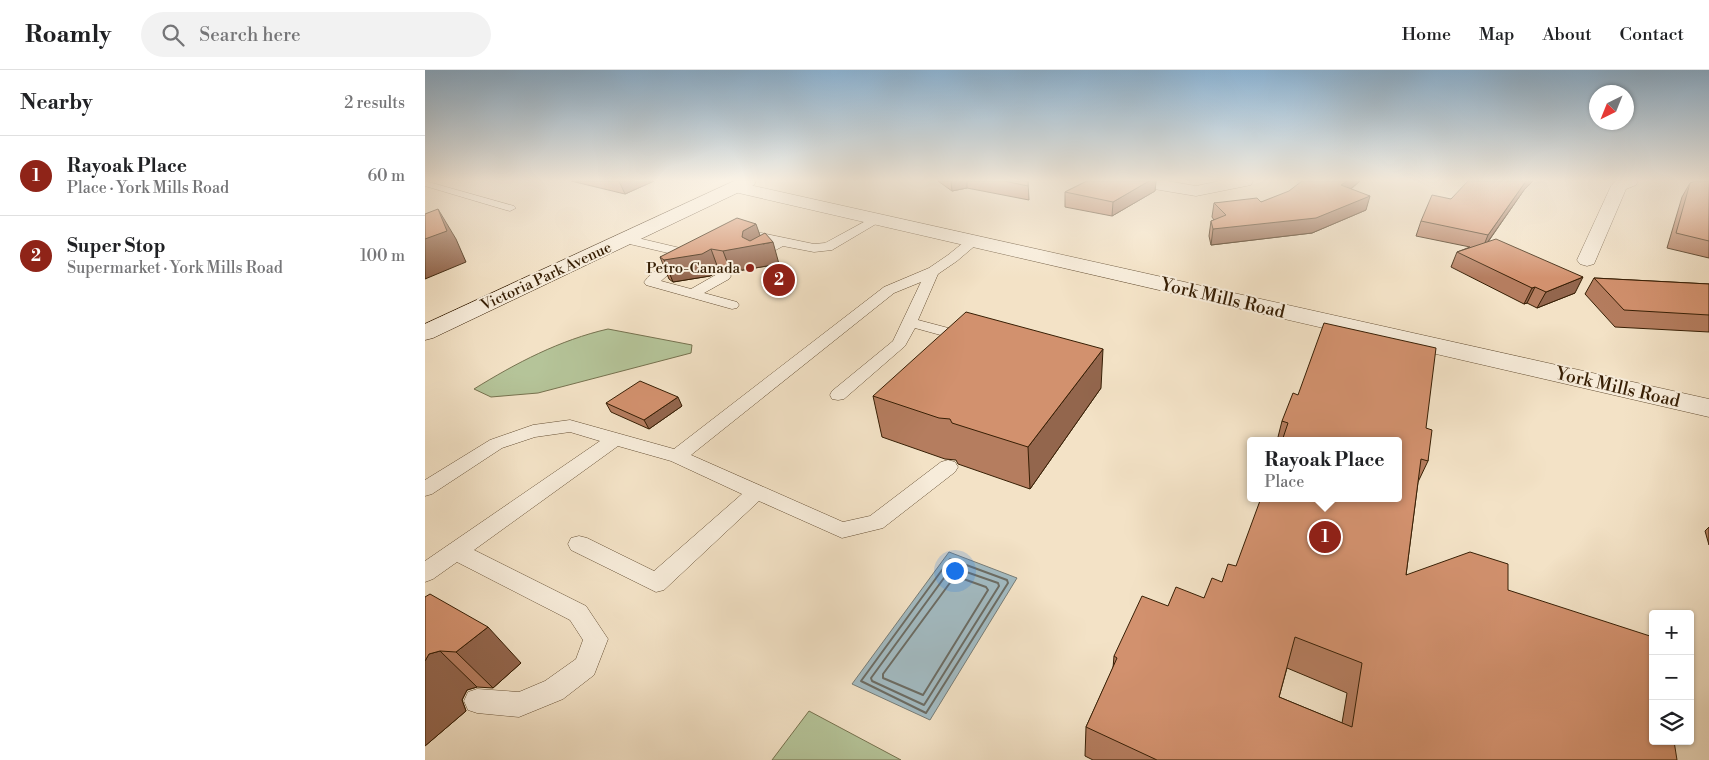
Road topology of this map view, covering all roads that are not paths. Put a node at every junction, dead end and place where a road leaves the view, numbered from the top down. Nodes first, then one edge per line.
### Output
1 (680, 213) edge
2 (855, 213) edge
3 (1607, 213) edge
4 (877, 219) junction
5 (735, 236) edge
6 (625, 239) junction
7 (973, 241) junction
8 (781, 242) junction
9 (706, 249) edge
10 (757, 252) edge
11 (692, 255) junction
12 (1587, 260) dead end
13 (665, 270) junction
14 (679, 273) edge
15 (931, 274) junction
16 (697, 278) edge
17 (694, 293) junction
18 (732, 305) dead end
19 (909, 322) junction
20 (425, 333) edge
21 (981, 341) edge
22 (838, 396) dead end
23 (1709, 408) edge
24 (615, 439) junction
25 (677, 456) junction
26 (948, 467) dead end
27 (425, 489) edge
28 (757, 492) junction
29 (579, 544) dead end
30 (456, 551) junction
31 (425, 573) edge
32 (477, 701) dead end

1 - 6 street, Victoria Park Avenue
2 - 4 street, York Mills Road
3 - 12 street
4 - 7 street, York Mills Road
4 - 8 lane
5 - 8 lane
6 - 11 lane
6 - 20 street, Victoria Park Avenue
7 - 15 lane
7 - 23 street, York Mills Road
8 - 10 lane
9 - 11 lane
11 - 13 lane
13 - 14 lane
13 - 17 lane
15 - 19 lane
15 - 25 lane
16 - 17 lane
17 - 18 lane
19 - 21 lane
19 - 22 lane
24 - 25 lane
24 - 27 lane
24 - 30 lane
25 - 28 lane
26 - 28 lane
28 - 29 lane
30 - 31 lane
30 - 32 lane

